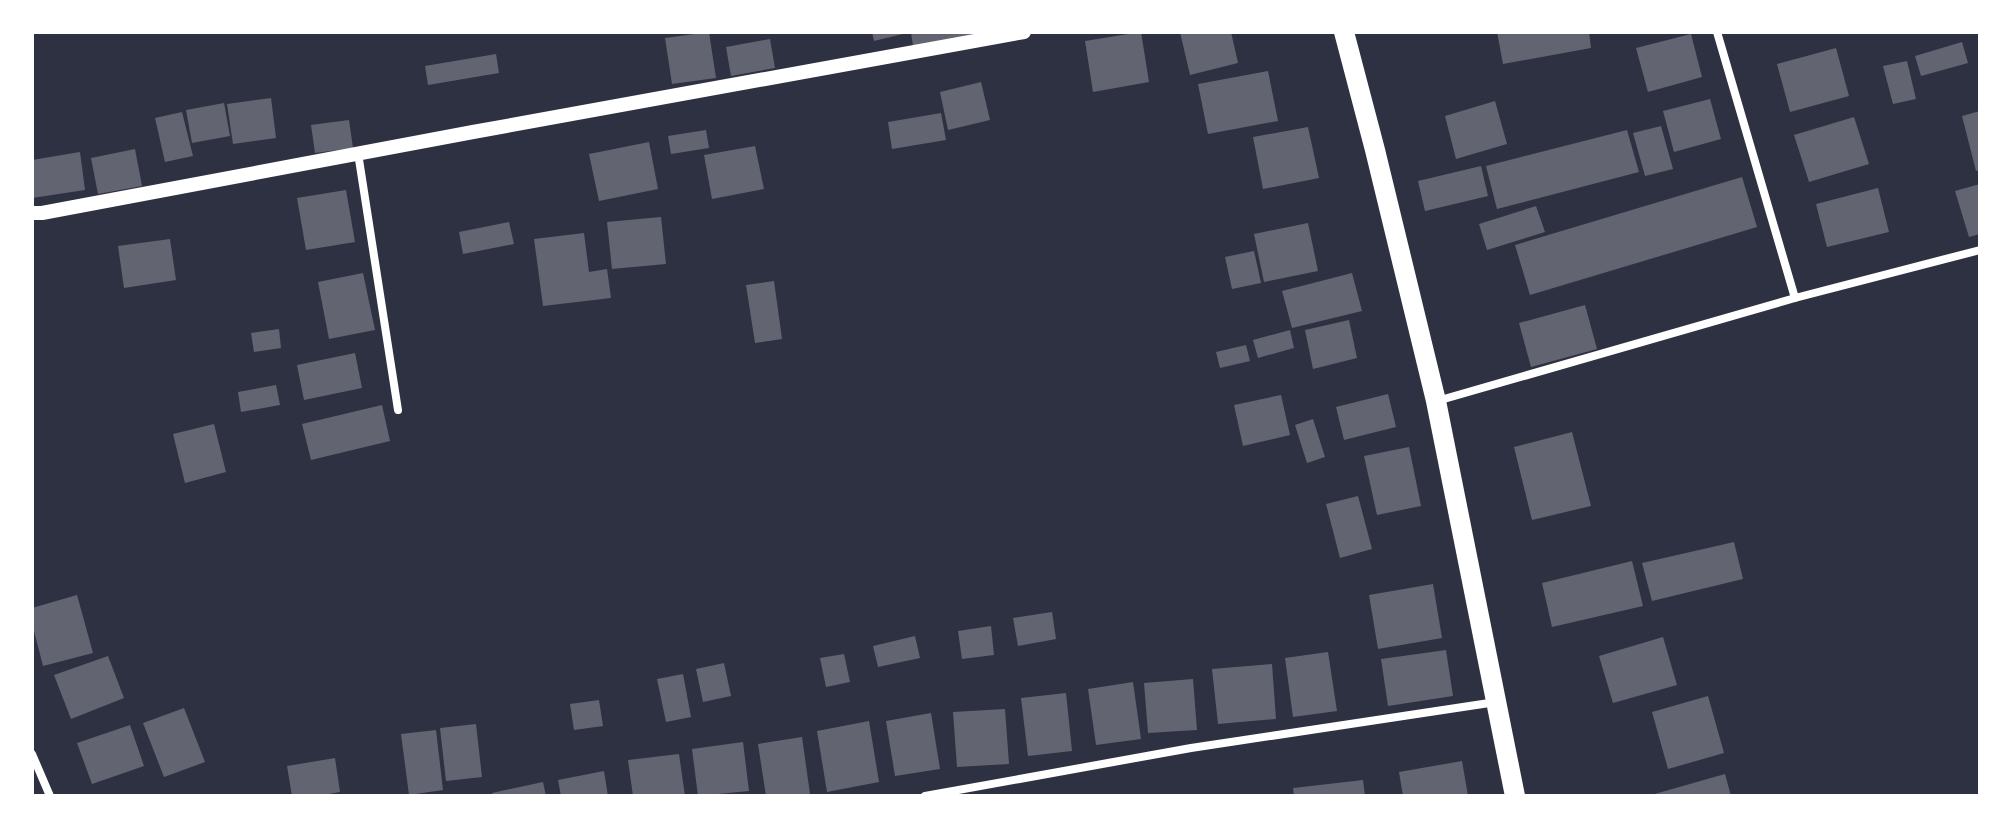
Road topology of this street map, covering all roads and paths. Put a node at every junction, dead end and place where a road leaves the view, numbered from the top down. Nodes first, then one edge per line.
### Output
1 (1024, 32) edge
2 (1344, 32) edge
3 (1717, 32) edge
4 (358, 153) junction
5 (32, 213) edge
6 (1980, 250) edge
7 (1795, 298) junction
8 (1436, 401) junction
9 (398, 410) dead end
10 (1497, 702) junction
11 (32, 754) edge
12 (50, 796) edge
13 (925, 796) edge
14 (1515, 796) edge

1 - 4 street
2 - 8 main road
3 - 7 street
4 - 5 street
4 - 9 street
6 - 7 street
7 - 8 street
8 - 10 main road
10 - 13 street
10 - 14 main road
11 - 12 street

